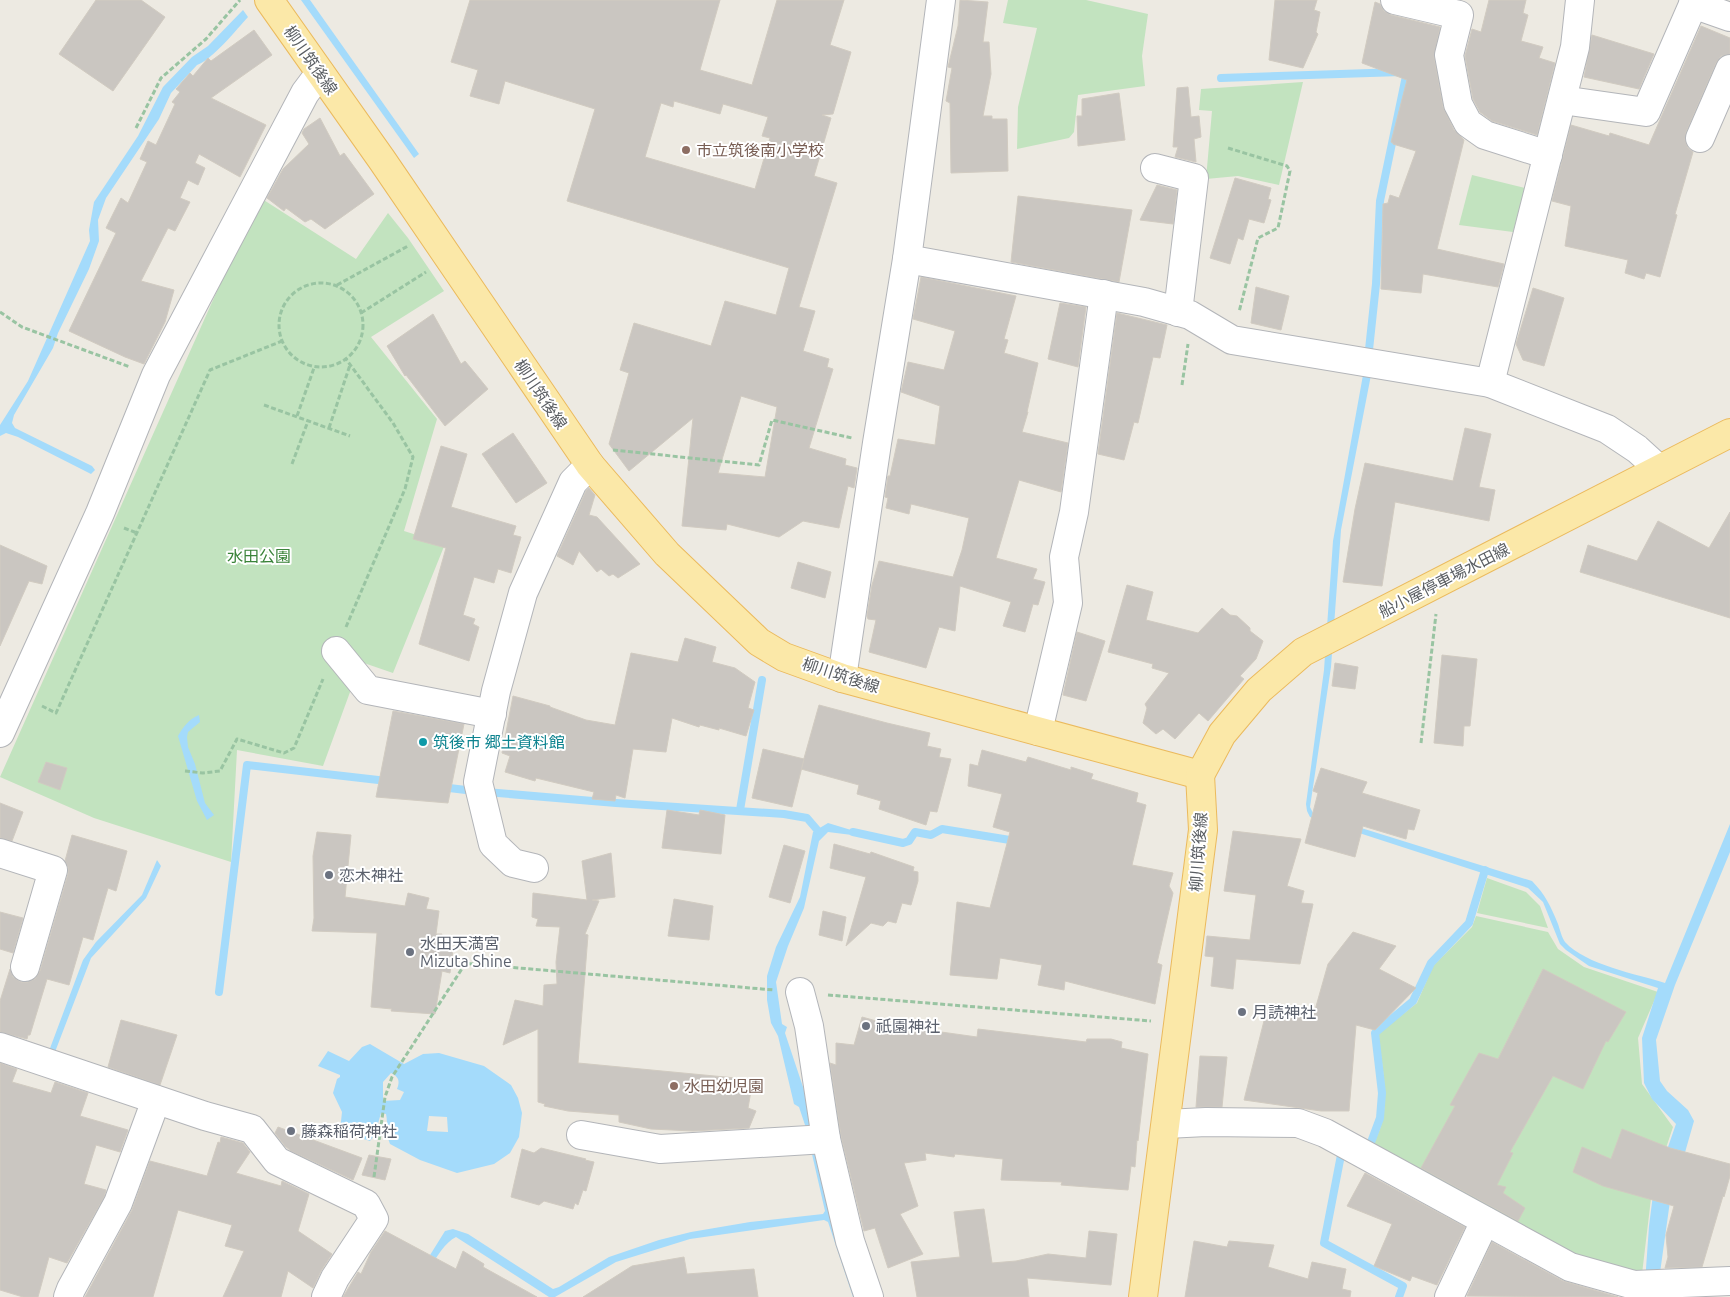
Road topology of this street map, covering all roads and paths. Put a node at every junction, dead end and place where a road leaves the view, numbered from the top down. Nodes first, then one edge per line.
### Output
1 (240, 0) edge
2 (269, 0) edge
3 (941, 0) edge
4 (1395, 0) edge
5 (1580, 0) edge
6 (1694, 2) edge
7 (1730, 17) edge
8 (1730, 69) edge
9 (320, 73) junction
10 (1562, 100) junction
11 (136, 128) dead end
12 (1700, 138) dead end
13 (1228, 148) dead end
14 (1548, 155) junction
15 (1155, 168) dead end
16 (412, 244) dead end
17 (449, 258) junction
18 (907, 259) junction
19 (337, 286) junction
20 (1104, 294) junction
21 (0, 312) edge
22 (361, 313) junction
23 (1185, 314) junction
24 (1232, 340) junction
25 (282, 341) junction
26 (346, 360) junction
27 (350, 365) junction
28 (314, 368) junction
29 (156, 376) junction
30 (1490, 383) junction
31 (1182, 385) dead end
32 (264, 404) dead end
33 (297, 416) junction
34 (308, 421) junction
35 (329, 428) junction
36 (1730, 433) edge
37 (350, 436) dead end
38 (877, 443) junction
39 (601, 457) junction
40 (292, 464) dead end
41 (1659, 469) junction
42 (1437, 608) dead end
43 (336, 651) junction
44 (842, 678) junction
45 (20, 694) edge
46 (492, 714) junction
47 (1038, 731) junction
48 (0, 733) edge
49 (1421, 743) dead end
50 (185, 771) dead end
51 (1200, 775) junction
52 (0, 853) edge
53 (534, 868) dead end
54 (465, 964) dead end
55 (25, 966) dead end
56 (800, 992) dead end
57 (0, 1047) edge
58 (156, 1100) junction
59 (1166, 1124) junction
60 (581, 1135) dead end
61 (826, 1139) junction
62 (366, 1204) junction
63 (1485, 1222) junction
64 (1730, 1281) edge
65 (68, 1297) edge
66 (326, 1297) edge
67 (869, 1297) edge
68 (1143, 1297) edge
69 (1449, 1297) edge

1 - 11 path
2 - 9 main road, 柳川筑後線
3 - 18 street
4 - 14 street
5 - 10 street
6 - 7 street
6 - 10 street
8 - 12 street
9 - 17 main road, 柳川筑後線
9 - 29 street
10 - 14 street
13 - 24 path
14 - 30 street
15 - 23 street
16 - 19 path
17 - 22 path
17 - 39 main road, 柳川筑後線
18 - 20 street
18 - 38 street
19 - 22 path
19 - 25 path
20 - 23 street
20 - 47 street
21 - 29 path
22 - 26 path
23 - 24 street
23 - 31 path
24 - 30 street
25 - 28 path
25 - 45 path
26 - 27 path
26 - 28 path
27 - 35 path
27 - 43 path
28 - 33 path
29 - 45 street
30 - 41 street
32 - 33 path
33 - 34 path
34 - 35 path
34 - 40 path
35 - 37 path
36 - 41 main road, 船小屋停車場水田線
38 - 39 path
38 - 44 street
39 - 44 main road, 柳川筑後線
39 - 46 street
41 - 51 main road, 船小屋停車場水田線
42 - 49 path
43 - 46 street
43 - 50 path
44 - 47 main road, 柳川筑後線
45 - 48 street
46 - 53 street
47 - 51 main road, 柳川筑後線
51 - 59 main road, 柳川筑後線
52 - 55 street
54 - 62 path
56 - 61 street
57 - 58 street
58 - 62 street
58 - 65 street
59 - 63 street
59 - 68 main road, 柳川筑後線
60 - 61 street
61 - 67 street
62 - 66 street
63 - 64 street
63 - 69 street

